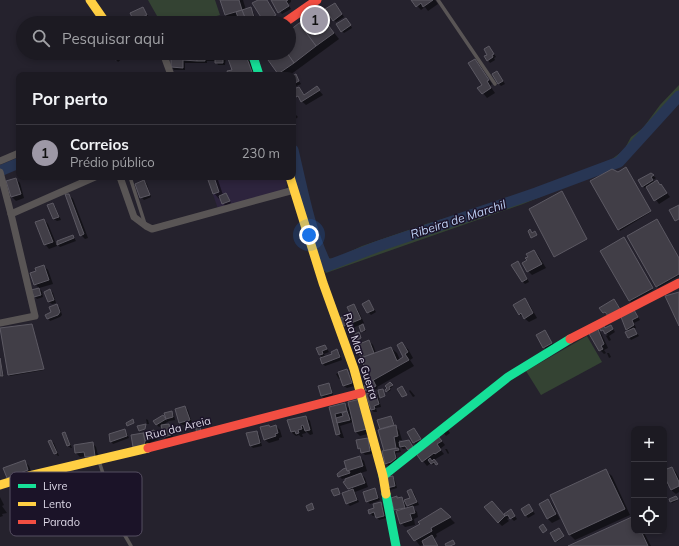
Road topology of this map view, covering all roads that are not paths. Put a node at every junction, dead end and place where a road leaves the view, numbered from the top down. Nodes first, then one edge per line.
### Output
1 (90, 0) edge
2 (316, 0) edge
3 (438, 0) edge
4 (101, 16) edge
5 (294, 16) edge
6 (166, 60) edge
7 (254, 60) edge
8 (170, 72) edge
9 (258, 72) edge
10 (495, 84) dead end
11 (16, 154) edge
12 (0, 161) edge
13 (0, 172) edge
14 (88, 180) edge
15 (121, 180) edge
16 (131, 180) edge
17 (291, 180) edge
18 (294, 190) junction
19 (11, 214) junction
20 (146, 226) junction
21 (679, 283) edge
22 (0, 323) edge
23 (361, 393) junction
24 (99, 460) junction
25 (46, 472) edge
26 (103, 472) edge
27 (383, 476) junction
28 (10, 483) edge
29 (0, 486) edge
30 (125, 536) edge
31 (131, 546) edge
32 (396, 546) edge

1 - 4 street
2 - 5 street
3 - 10 lane
6 - 8 street
7 - 9 street
11 - 12 street
13 - 19 street
14 - 19 street
15 - 20 street
16 - 20 lane
17 - 18 street, Rua Mar e Guerra
18 - 20 street
18 - 23 street, Rua Mar e Guerra
19 - 22 street
21 - 27 street
23 - 24 street, Rua da Areia
23 - 27 street, Rua Mar e Guerra
24 - 25 street, Rua da Areia
24 - 26 lane
27 - 32 street, Rua Mar e Guerra
28 - 29 street, Rua da Areia
30 - 31 lane

